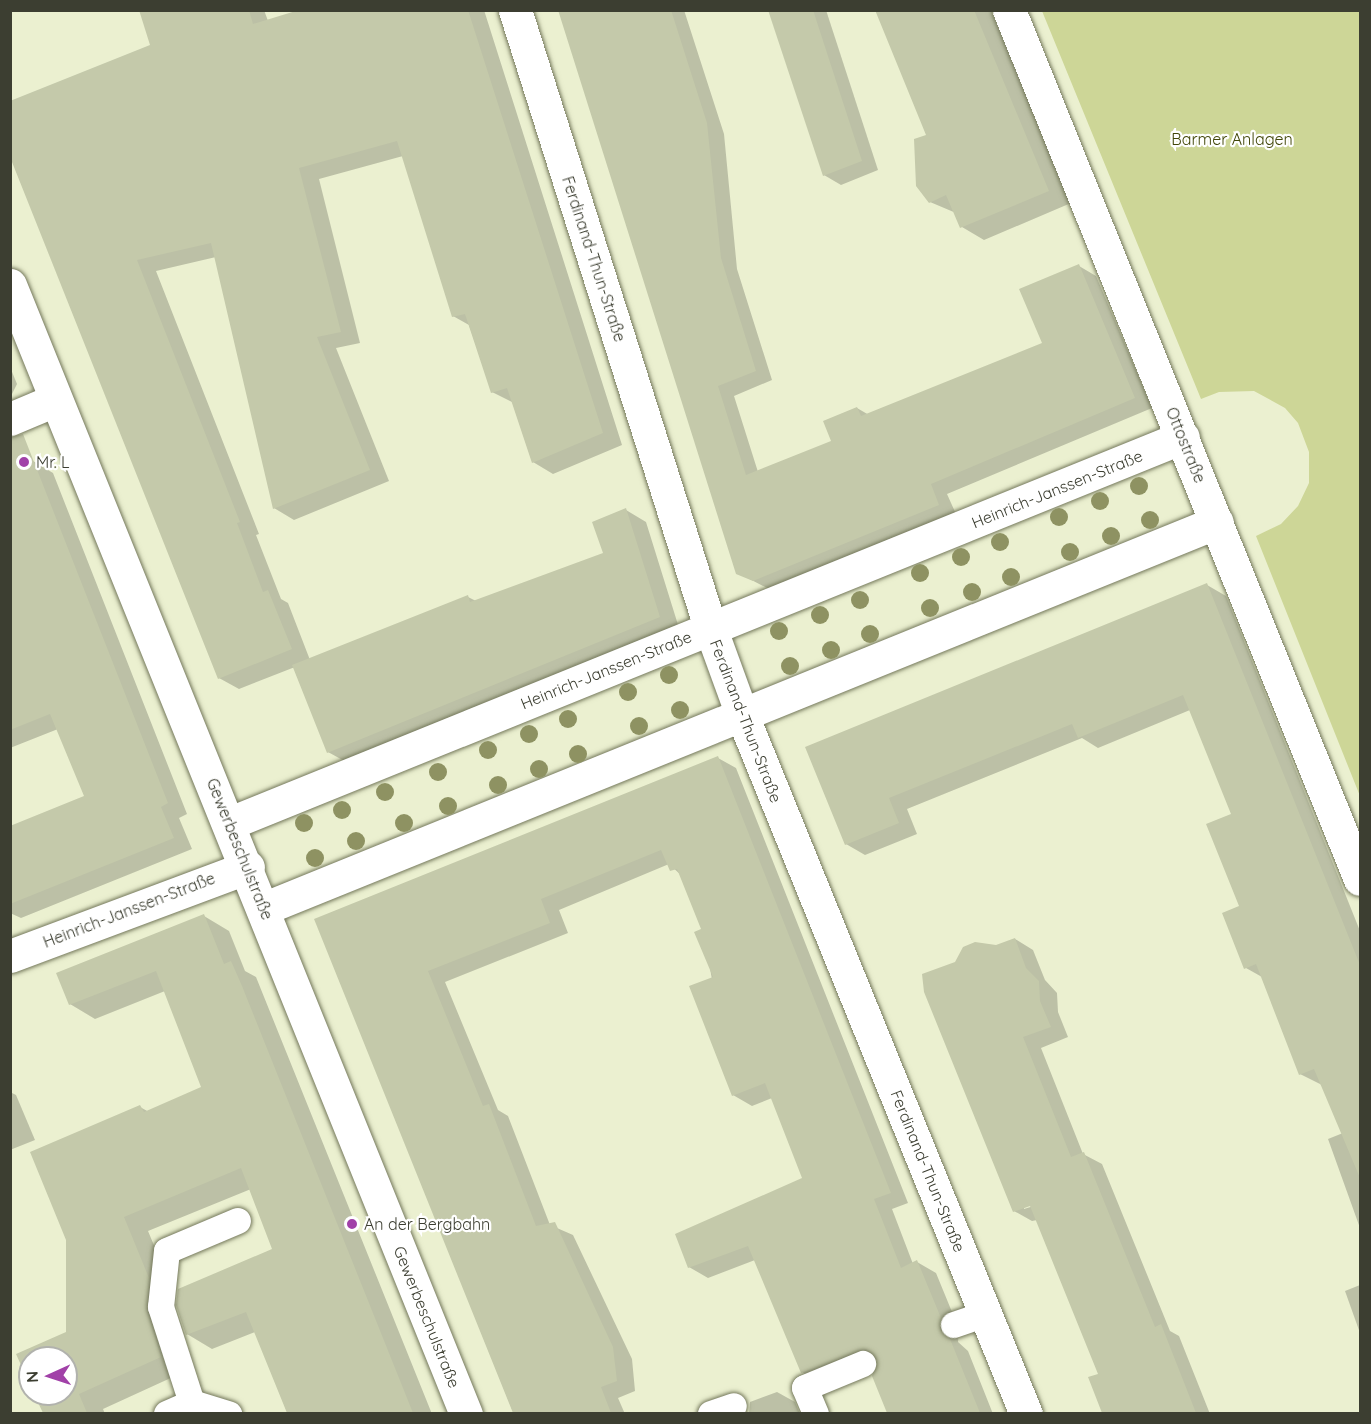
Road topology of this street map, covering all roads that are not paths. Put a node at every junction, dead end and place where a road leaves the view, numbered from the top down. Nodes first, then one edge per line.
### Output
1 (514, 10) edge
2 (1009, 10) edge
3 (10, 285) edge
4 (55, 400) junction
5 (10, 419) edge
6 (1183, 437) junction
7 (1216, 522) junction
8 (710, 627) junction
9 (742, 715) junction
10 (230, 823) junction
11 (248, 867) junction
12 (1360, 879) edge
13 (264, 908) junction
14 (10, 956) edge
15 (238, 1221) dead end
16 (986, 1314) junction
17 (954, 1325) dead end
18 (863, 1364) dead end
19 (192, 1403) junction
20 (166, 1413) edge
21 (230, 1413) edge
22 (466, 1413) edge
23 (816, 1413) edge
24 (1026, 1413) edge

1 - 8 street, Ferdinand-Thun-Straße
2 - 6 street, Ottostraße
3 - 4 street, Gewerbeschulstraße
4 - 5 street
4 - 10 street, Gewerbeschulstraße
6 - 7 street, Ottostraße
6 - 8 street, Heinrich-Janssen-Straße
7 - 9 street
7 - 12 street, Ottostraße
8 - 9 street, Ferdinand-Thun-Straße
8 - 10 street, Heinrich-Janssen-Straße
9 - 13 street
9 - 16 street, Ferdinand-Thun-Straße
10 - 11 street, Gewerbeschulstraße
11 - 13 street, Gewerbeschulstraße
11 - 14 street, Heinrich-Janssen-Straße
13 - 22 street, Gewerbeschulstraße
15 - 19 lane
16 - 17 lane
16 - 24 street, Ferdinand-Thun-Straße
18 - 23 lane
19 - 20 lane
19 - 21 lane

